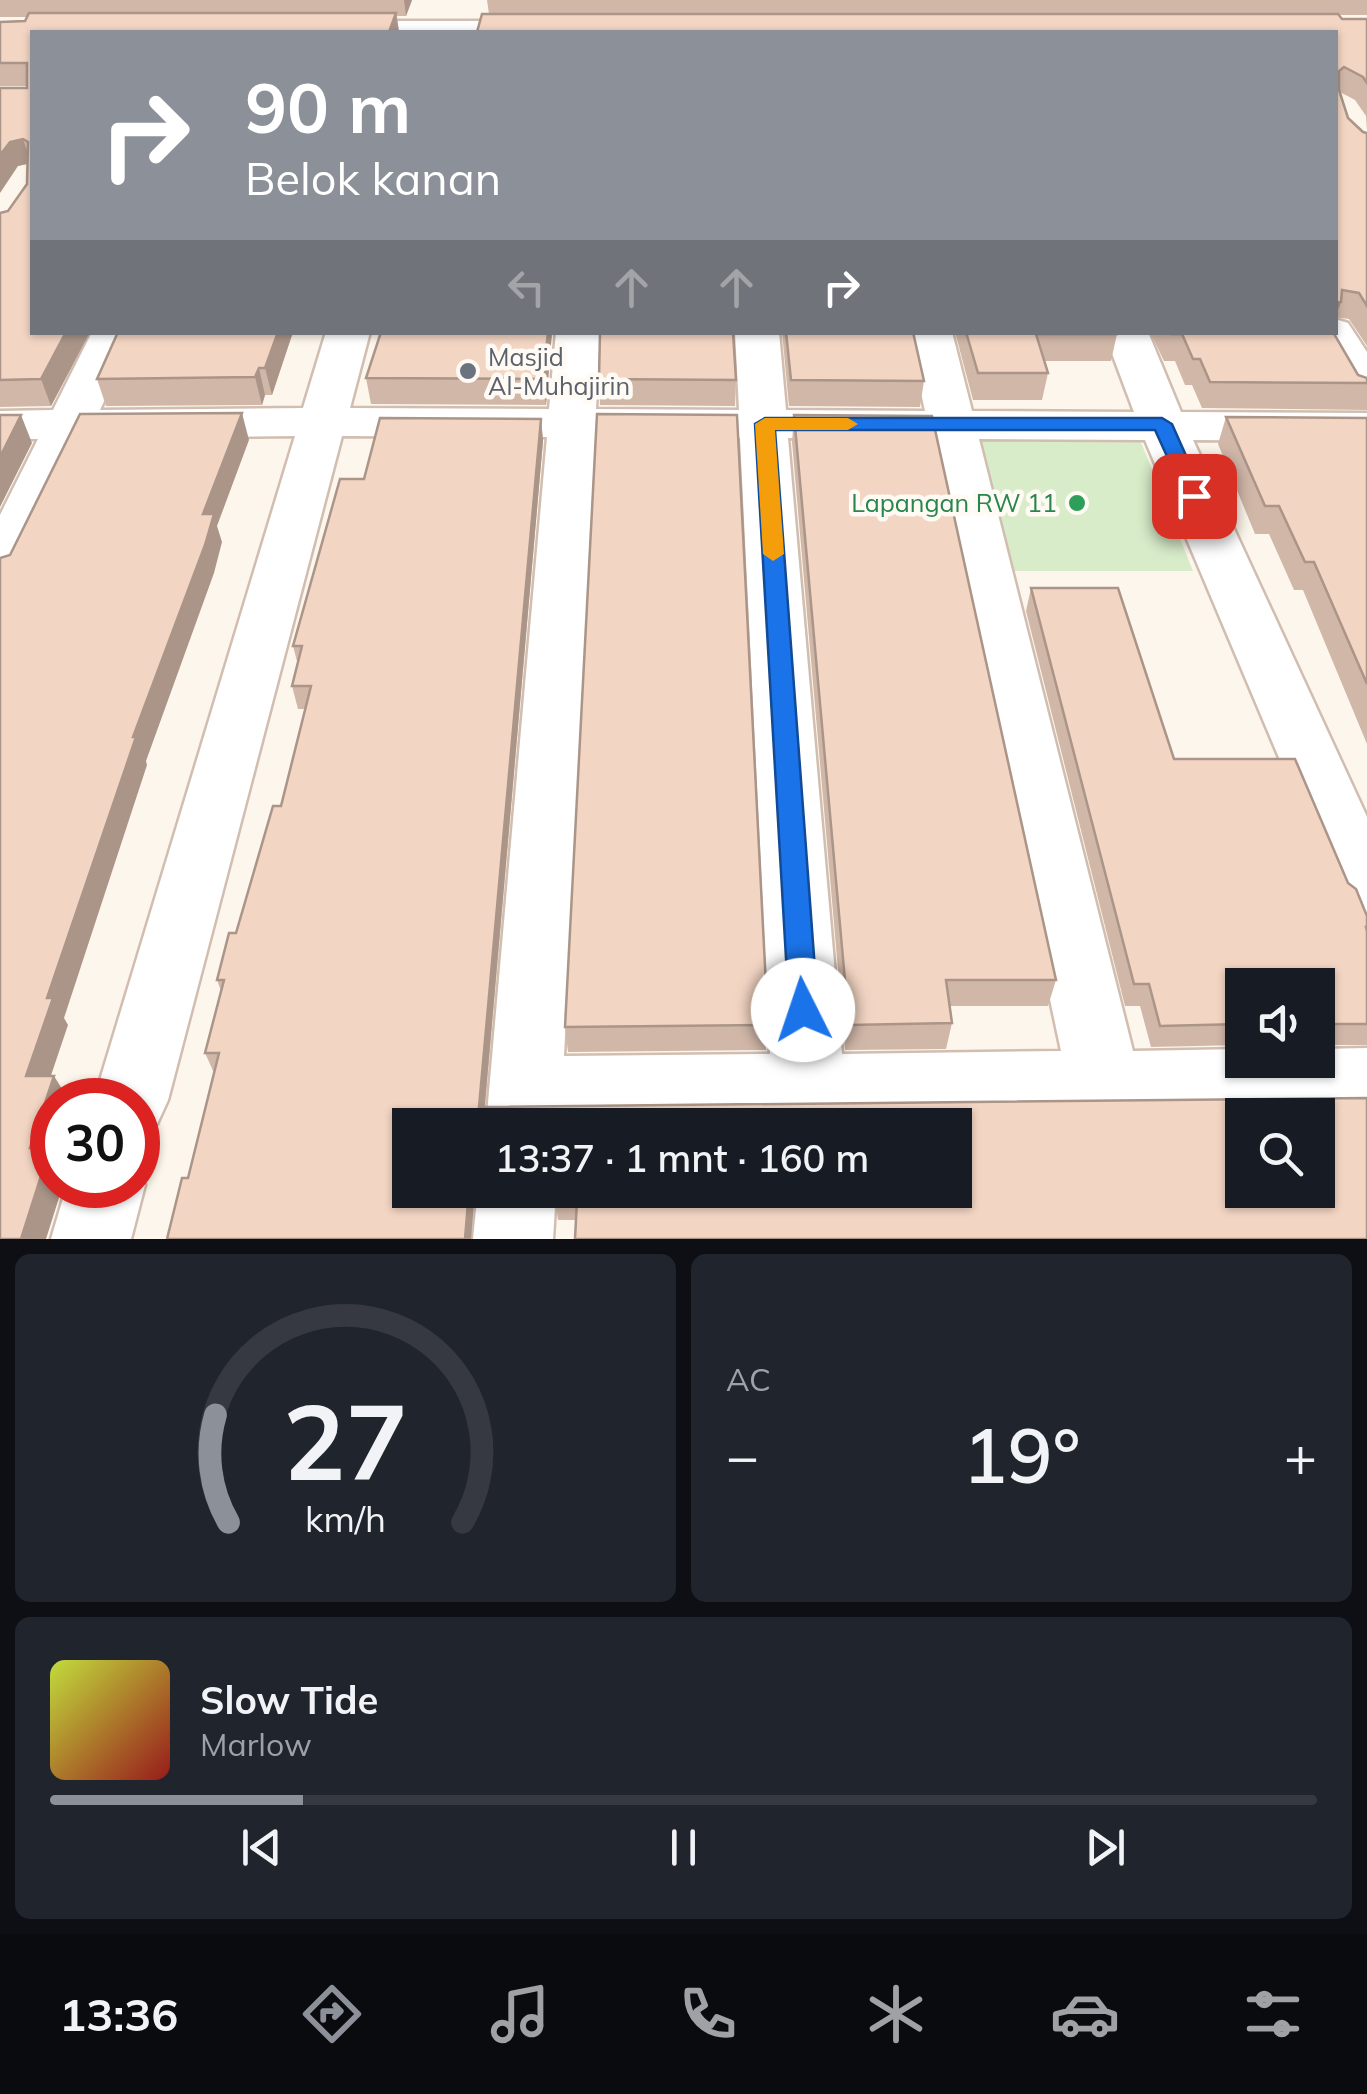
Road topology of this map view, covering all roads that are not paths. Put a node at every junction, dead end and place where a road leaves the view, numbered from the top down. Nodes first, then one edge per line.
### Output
1 (442, 0) edge
2 (434, 30) edge
3 (113, 335) edge
4 (347, 335) edge
5 (578, 335) edge
6 (757, 335) edge
7 (931, 335) edge
8 (1127, 335) edge
9 (1335, 335) edge
10 (1367, 390) edge
11 (323, 422) junction
12 (572, 423) junction
13 (765, 424) junction
14 (952, 424) junction
15 (1162, 424) junction
16 (0, 425) edge
17 (72, 425) junction
18 (1367, 426) edge
19 (0, 568) edge
20 (1367, 888) edge
21 (136, 1078) edge
22 (1367, 1082) edge
23 (1105, 1084) junction
24 (808, 1088) junction
25 (524, 1108) edge
26 (100, 1208) edge
27 (516, 1208) edge
28 (91, 1239) edge
29 (513, 1239) edge

1 - 2 street
3 - 17 street
4 - 11 street
5 - 12 street
6 - 13 street
7 - 14 street
8 - 15 street
9 - 10 street
11 - 12 street
11 - 17 street
11 - 21 street
12 - 13 street
12 - 25 street
13 - 14 street
13 - 24 street
14 - 15 street
14 - 23 street
15 - 18 street
15 - 20 street
16 - 17 street
17 - 19 street
22 - 23 street
23 - 24 street
24 - 25 street
26 - 28 street
27 - 29 street

